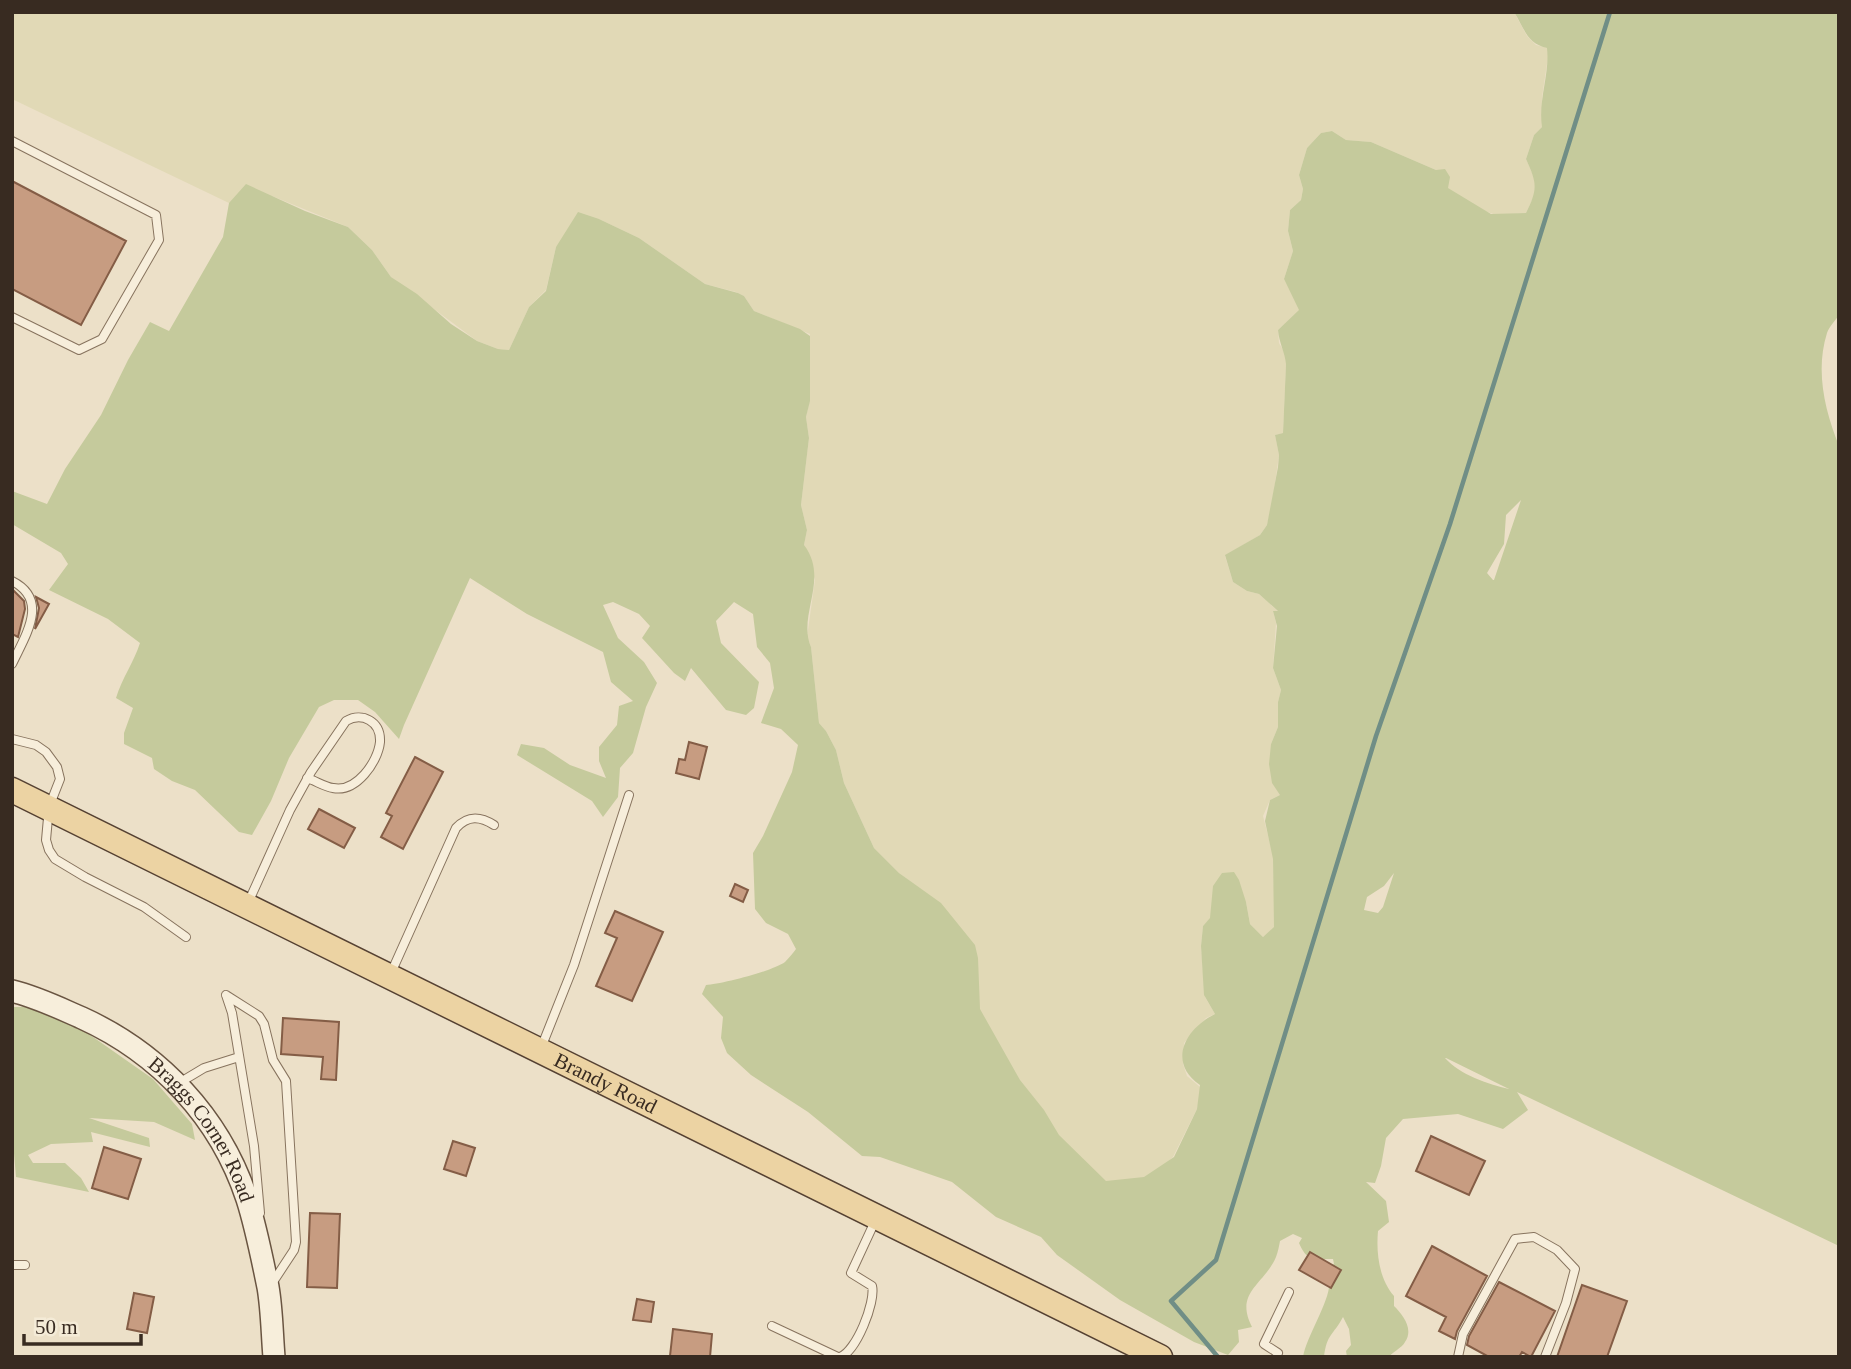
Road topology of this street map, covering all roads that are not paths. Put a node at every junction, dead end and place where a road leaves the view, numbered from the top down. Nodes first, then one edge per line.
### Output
1 (12, 141) edge
2 (12, 317) edge
3 (12, 581) edge
4 (12, 664) edge
5 (12, 739) edge
6 (307, 778) junction
7 (12, 792) edge
8 (629, 795) dead end
9 (49, 807) junction
10 (494, 825) dead end
11 (247, 905) junction
12 (186, 937) dead end
13 (390, 976) junction
14 (12, 992) edge
15 (540, 1051) junction
16 (239, 1057) junction
17 (179, 1083) junction
18 (877, 1216) junction
19 (12, 1265) edge
20 (25, 1265) dead end
21 (268, 1289) junction
22 (1289, 1292) dead end
23 (772, 1326) dead end
24 (1150, 1355) edge
25 (274, 1357) edge
26 (839, 1357) edge
27 (1276, 1357) edge
28 (1458, 1357) edge
29 (1545, 1357) edge

1 - 2 lane
3 - 4 lane
5 - 9 lane
6 - 6 lane
6 - 11 lane
7 - 9 main road, Brandy Road
8 - 15 lane
9 - 11 main road, Brandy Road
9 - 12 lane
10 - 13 lane
11 - 13 main road, Brandy Road
13 - 15 main road, Brandy Road
14 - 17 main road, Braggs Corner Road
15 - 18 main road, Brandy Road
16 - 17 lane
16 - 21 lane
16 - 21 lane
17 - 21 main road, Braggs Corner Road
18 - 24 main road, Brandy Road
18 - 26 lane
19 - 20 lane
21 - 25 main road, Braggs Corner Road
22 - 27 lane
23 - 26 lane
28 - 29 lane

